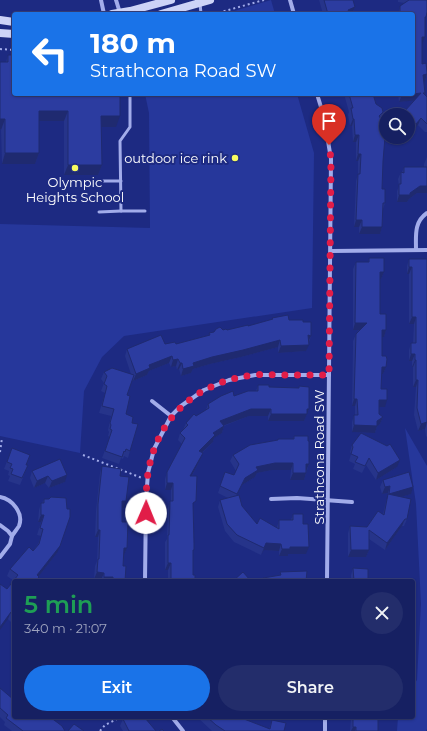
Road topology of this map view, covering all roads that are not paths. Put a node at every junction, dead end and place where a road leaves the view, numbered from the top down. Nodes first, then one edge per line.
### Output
1 (101, 0) edge
2 (116, 0) edge
3 (171, 0) edge
4 (210, 0) edge
5 (290, 0) edge
6 (200, 3) junction
7 (104, 12) edge
8 (117, 12) edge
9 (125, 12) edge
10 (168, 12) edge
11 (201, 12) edge
12 (293, 12) edge
13 (0, 20) edge
14 (12, 22) edge
15 (0, 33) edge
16 (12, 34) edge
17 (130, 96) edge
18 (318, 96) edge
19 (99, 180) dead end
20 (121, 181) junction
21 (145, 211) dead end
22 (99, 212) dead end
23 (121, 212) junction
24 (427, 213) edge
25 (416, 249) junction
26 (427, 250) edge
27 (331, 251) junction
28 (329, 375) junction
29 (152, 401) dead end
30 (171, 416) junction
31 (0, 497) edge
32 (271, 499) dead end
33 (329, 501) junction
34 (352, 502) dead end
35 (0, 525) edge
36 (12, 536) junction
37 (0, 557) edge
38 (145, 579) edge
39 (327, 579) edge
40 (174, 719) edge
41 (325, 719) edge
42 (183, 731) edge
43 (325, 731) edge

1 - 7 street
2 - 8 street
3 - 9 street
4 - 6 street
5 - 12 street
6 - 10 street
6 - 11 lane
13 - 14 street
15 - 16 street
17 - 20 lane
18 - 27 street, Strathcona Road SW
19 - 20 lane
20 - 23 lane
21 - 23 lane
22 - 23 lane
24 - 25 street
25 - 26 street
25 - 27 street
27 - 28 street, Strathcona Road SW
28 - 30 street
28 - 33 street, Strathcona Road SW
29 - 30 street
30 - 38 street
31 - 36 street
32 - 33 street
33 - 34 street
33 - 39 street, Strathcona Road SW
35 - 36 street
36 - 37 street
40 - 42 street
41 - 43 street

